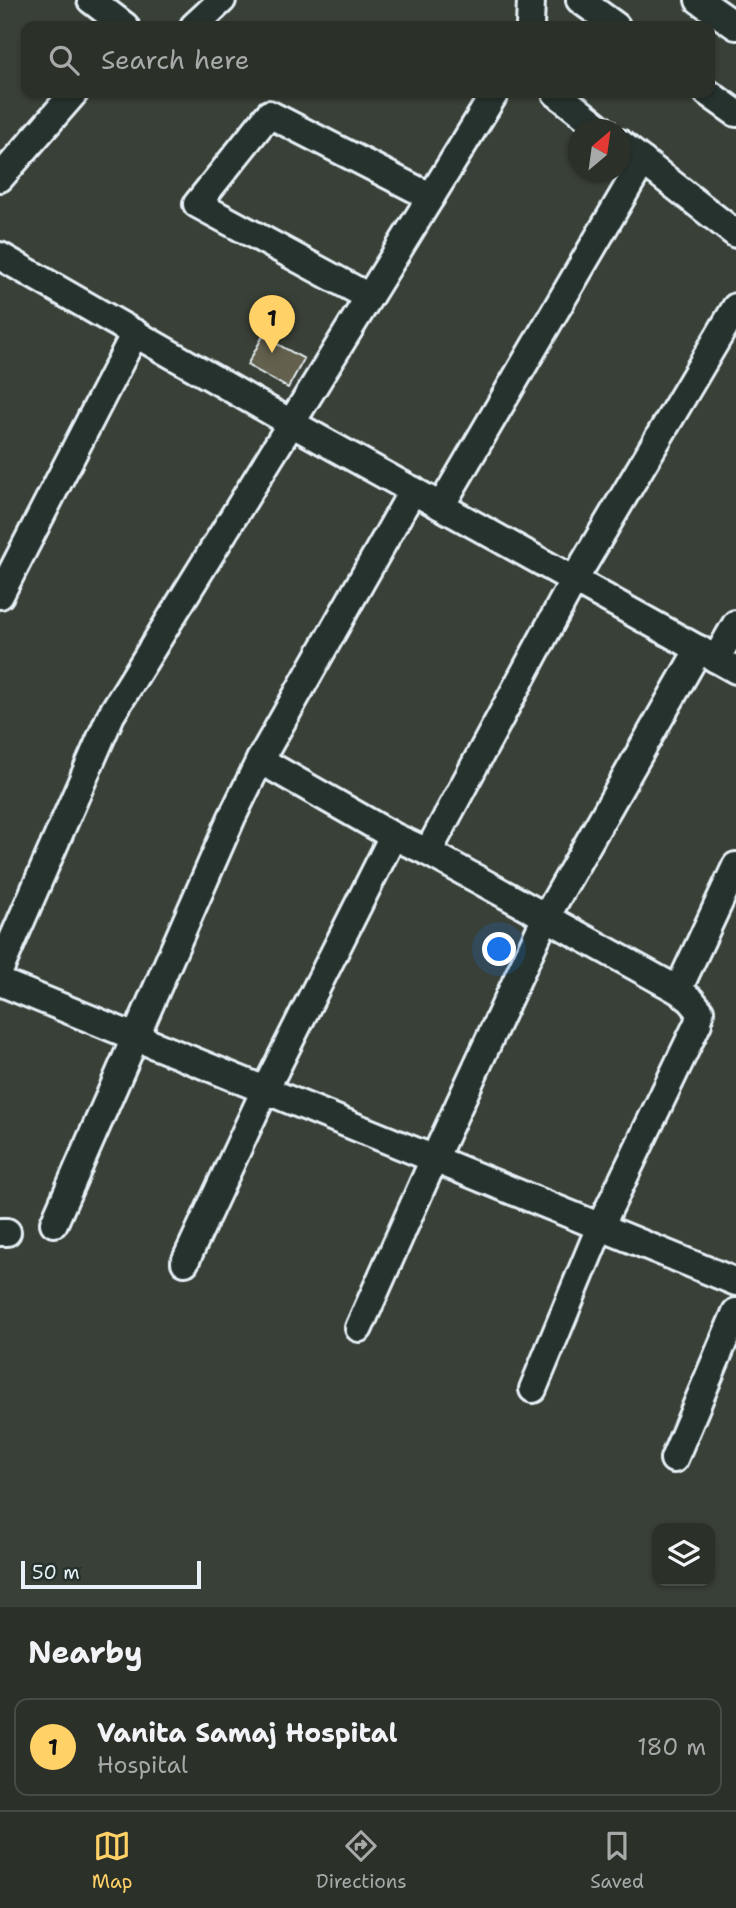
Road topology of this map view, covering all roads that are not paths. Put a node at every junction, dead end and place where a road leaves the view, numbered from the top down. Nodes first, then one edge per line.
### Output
1 (91, 0) edge
2 (222, 0) edge
3 (531, 0) edge
4 (580, 0) edge
5 (701, 0) edge
6 (118, 21) edge
7 (199, 21) edge
8 (530, 21) edge
9 (609, 21) edge
10 (736, 26) edge
11 (70, 98) edge
12 (492, 98) edge
13 (562, 98) edge
14 (715, 98) edge
15 (736, 113) edge
16 (589, 119) edge
17 (631, 152) edge
18 (643, 161) junction
19 (0, 178) edge
20 (431, 197) junction
21 (736, 234) edge
22 (0, 256) edge
23 (369, 297) junction
24 (736, 307) edge
25 (135, 333) junction
26 (291, 423) junction
27 (413, 490) junction
28 (441, 506) junction
29 (574, 580) junction
30 (0, 595) edge
31 (736, 624) edge
32 (717, 659) edge
33 (260, 760) junction
34 (393, 836) junction
35 (428, 852) junction
36 (736, 866) edge
37 (546, 917) junction
38 (0, 969) edge
39 (0, 982) edge
40 (678, 990) junction
41 (135, 1037) junction
42 (265, 1090) junction
43 (434, 1159) junction
44 (54, 1223) dead end
45 (600, 1227) junction
46 (186, 1262) dead end
47 (736, 1282) edge
48 (736, 1312) edge
49 (359, 1328) dead end
50 (533, 1389) dead end
51 (674, 1460) dead end

1 - 6 street
2 - 7 street
3 - 8 street
4 - 9 street
5 - 10 street
11 - 19 street
12 - 20 street
13 - 16 street
14 - 15 street
17 - 18 street
18 - 21 street
18 - 28 street
20 - 23 street
20 - 23 street
22 - 25 street
23 - 26 street
24 - 29 street
25 - 26 street
25 - 30 street
26 - 27 street
26 - 38 street
27 - 28 street
27 - 33 street
28 - 29 street
29 - 32 street
29 - 35 street
31 - 32 street
32 - 37 street
33 - 34 street
33 - 41 street
34 - 35 street
34 - 42 street
35 - 37 street
36 - 40 street
37 - 40 street
37 - 43 street
39 - 41 street
40 - 45 street
41 - 42 street
41 - 44 street
42 - 43 street
42 - 46 street
43 - 45 street
43 - 49 street
45 - 47 street
45 - 50 street
48 - 51 street

